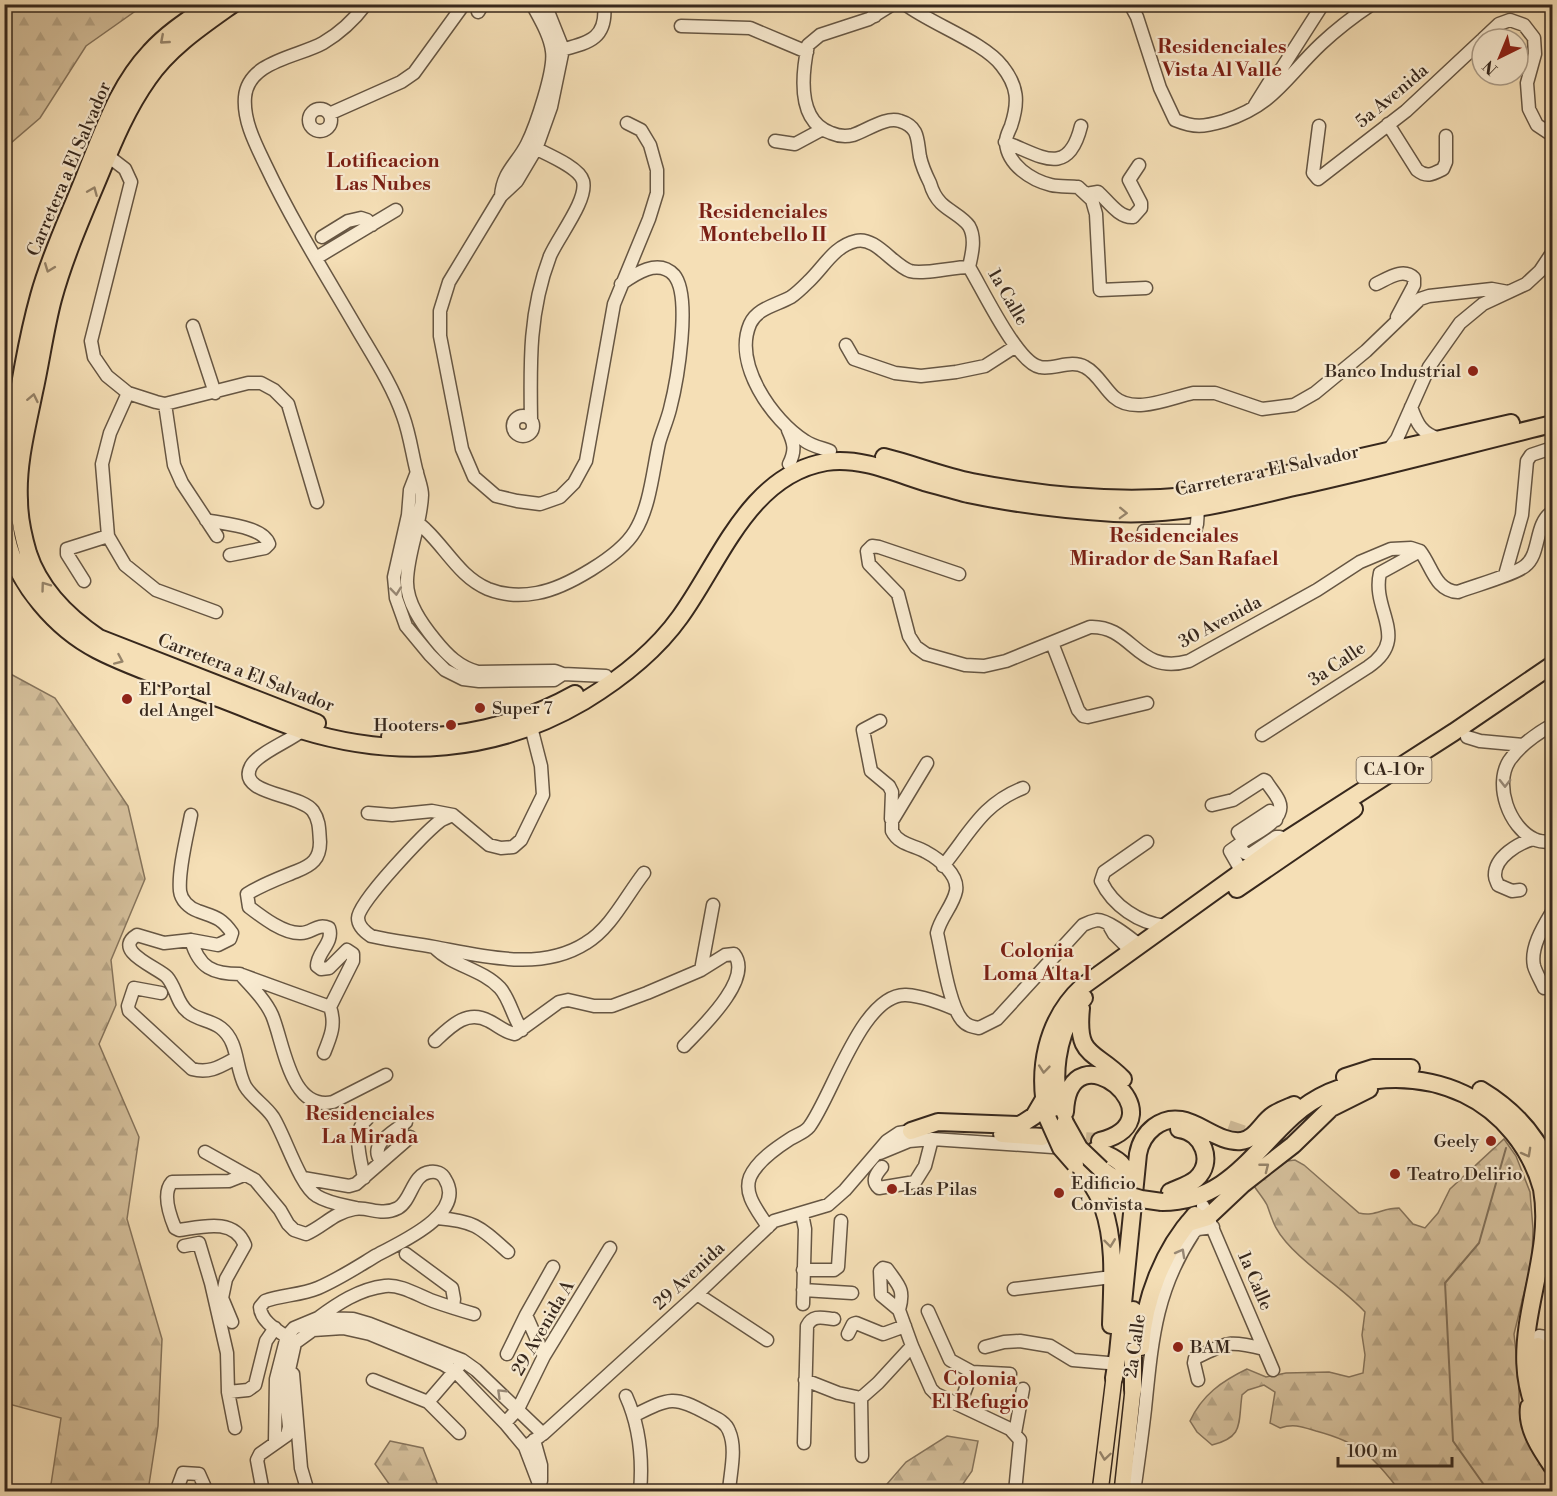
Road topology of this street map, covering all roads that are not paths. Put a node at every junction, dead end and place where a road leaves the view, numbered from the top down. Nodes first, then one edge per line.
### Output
1 (210, 4) edge
2 (232, 4) edge
3 (366, 4) edge
4 (464, 4) edge
5 (532, 4) edge
6 (545, 4) edge
7 (604, 4) edge
8 (893, 4) edge
9 (905, 4) edge
10 (1130, 4) edge
11 (1372, 4) edge
12 (1321, 7) dead end
13 (873, 10) edge
14 (681, 26) dead end
15 (1496, 27) edge
16 (1526, 27) edge
17 (1530, 33) edge
18 (558, 50) junction
19 (1470, 50) edge
20 (807, 52) junction
21 (1530, 72) edge
22 (1527, 87) edge
23 (1253, 109) junction
24 (329, 114) dead end
25 (627, 123) dead end
26 (1388, 124) junction
27 (1081, 126) dead end
28 (1318, 126) dead end
29 (821, 130) junction
30 (1552, 135) edge
31 (1446, 136) dead end
32 (775, 141) dead end
33 (1005, 142) junction
34 (532, 147) junction
35 (108, 156) junction
36 (1139, 165) dead end
37 (1086, 194) junction
38 (396, 210) dead end
39 (372, 225) junction
40 (322, 237) dead end
41 (1552, 253) edge
42 (316, 258) junction
43 (969, 267) junction
44 (1376, 284) dead end
45 (620, 285) junction
46 (1146, 288) dead end
47 (1508, 292) junction
48 (1394, 324) junction
49 (193, 326) dead end
50 (846, 345) dead end
51 (1016, 346) junction
52 (128, 393) junction
53 (215, 393) junction
54 (165, 404) junction
55 (1411, 407) junction
56 (1552, 413) edge
57 (531, 420) dead end
58 (1552, 424) edge
59 (786, 426) junction
60 (1441, 439) junction
61 (1552, 448) edge
62 (830, 451) junction
63 (1387, 452) junction
64 (789, 464) junction
65 (1328, 464) junction
66 (1266, 477) junction
67 (1292, 488) junction
68 (317, 502) dead end
69 (1220, 505) junction
70 (1198, 509) junction
71 (1552, 512) edge
72 (413, 519) junction
73 (206, 520) junction
74 (1144, 531) dead end
75 (108, 536) junction
76 (217, 536) dead end
77 (1420, 551) junction
78 (230, 555) dead end
79 (404, 563) junction
80 (959, 574) dead end
81 (1505, 575) junction
82 (84, 581) dead end
83 (216, 612) dead end
84 (1052, 643) junction
85 (440, 646) junction
86 (430, 656) junction
87 (1552, 665) edge
88 (465, 674) junction
89 (606, 676) junction
90 (1552, 677) edge
91 (565, 700) junction
92 (1147, 703) dead end
93 (880, 721) dead end
94 (1552, 725) edge
95 (531, 727) junction
96 (303, 730) junction
97 (1262, 735) dead end
98 (1467, 737) junction
99 (1523, 745) junction
100 (927, 763) dead end
101 (1023, 788) dead end
102 (1212, 805) dead end
103 (368, 813) dead end
104 (191, 815) dead end
105 (453, 815) junction
106 (892, 820) junction
107 (1533, 839) junction
108 (1147, 842) dead end
109 (1552, 842) edge
110 (1237, 846) junction
111 (1251, 858) junction
112 (943, 866) junction
113 (644, 873) dead end
114 (1240, 873) junction
115 (1520, 890) dead end
116 (714, 905) dead end
117 (1552, 912) edge
118 (1165, 926) junction
119 (191, 940) junction
120 (433, 947) junction
121 (1134, 947) junction
122 (701, 970) junction
123 (240, 974) junction
124 (1544, 988) dead end
125 (161, 993) dead end
126 (1082, 1001) junction
127 (330, 1007) junction
128 (955, 1009) junction
129 (522, 1030) junction
130 (435, 1041) dead end
131 (684, 1046) dead end
132 (324, 1053) dead end
133 (236, 1058) junction
134 (386, 1075) dead end
135 (1400, 1079) junction
136 (1343, 1088) junction
137 (1044, 1099) junction
138 (1294, 1105) junction
139 (368, 1119) dead end
140 (1059, 1121) junction
141 (406, 1122) dead end
142 (1228, 1128) tunnel mouth
143 (922, 1136) junction
144 (1125, 1136) junction
145 (410, 1137) dead end
146 (1042, 1137) tunnel mouth
147 (1286, 1140) dead end
148 (1098, 1145) junction
149 (205, 1152) dead end
150 (381, 1161) junction
151 (879, 1161) junction
152 (1080, 1169) junction
153 (244, 1174) junction
154 (1552, 1175) edge
155 (303, 1178) junction
156 (364, 1178) junction
157 (1113, 1184) junction
158 (1219, 1187) junction
159 (1163, 1195) junction
160 (356, 1208) junction
161 (802, 1214) junction
162 (1208, 1217) junction
163 (437, 1218) junction
164 (841, 1221) dead end
165 (768, 1227) junction
166 (184, 1246) dead end
167 (1129, 1247) junction
168 (610, 1248) dead end
169 (508, 1252) dead end
170 (406, 1254) dead end
171 (552, 1267) dead end
172 (803, 1270) junction
173 (1552, 1273) edge
174 (1113, 1277) junction
175 (1014, 1289) dead end
176 (803, 1290) junction
177 (852, 1293) dead end
178 (697, 1294) junction
179 (803, 1304) dead end
180 (453, 1308) junction
181 (899, 1310) dead end
182 (928, 1311) dead end
183 (474, 1314) dead end
184 (526, 1315) junction
185 (318, 1318) junction
186 (834, 1319) dead end
187 (232, 1322) dead end
188 (905, 1326) junction
189 (274, 1328) junction
190 (848, 1334) dead end
191 (1546, 1337) edge
192 (766, 1340) dead end
193 (292, 1343) junction
194 (912, 1347) junction
195 (985, 1347) dead end
196 (1264, 1348) junction
197 (507, 1354) dead end
198 (544, 1356) junction
199 (462, 1360) junction
200 (1273, 1370) dead end
201 (456, 1372) junction
202 (972, 1372) junction
203 (1010, 1374) dead end
204 (1111, 1378) junction
205 (373, 1380) dead end
206 (805, 1380) junction
207 (1198, 1380) dead end
208 (1023, 1389) dead end
209 (228, 1392) junction
210 (1531, 1395) junction
211 (626, 1396) dead end
212 (861, 1398) junction
213 (428, 1402) junction
214 (1135, 1403) junction
215 (960, 1404) junction
216 (518, 1409) junction
217 (1111, 1413) junction
218 (635, 1415) junction
219 (1552, 1418) edge
220 (505, 1423) junction
221 (235, 1428) dead end
222 (459, 1433) dead end
223 (1018, 1436) junction
224 (1552, 1439) edge
225 (534, 1440) junction
226 (804, 1443) dead end
227 (862, 1456) dead end
228 (1127, 1457) junction
229 (1552, 1466) edge
230 (541, 1490) edge
231 (176, 1491) edge
232 (207, 1491) edge
233 (263, 1491) edge
234 (308, 1491) edge
235 (640, 1491) edge
236 (729, 1491) edge
237 (1015, 1491) edge
238 (1100, 1491) edge
239 (1122, 1491) edge
240 (1132, 1491) edge
241 (1203, 1491) edge
242 (1257, 1491) edge

1 -> 96 highway, Carretera a El Salvador
2 - 35 highway, Carretera a El Salvador
3 - 42 street
4 - 24 street
5 - 18 street
6 - 18 street
7 - 18 street
8 - 13 street
9 - 33 street
10 - 23 street
11 - 23 street
12 - 23 street
13 - 20 street
14 - 20 street
15 - 16 street, 5a Avenida
17 - 21 street, 5a Avenida
18 - 34 street
19 - 26 street, 5a Avenida
20 - 29 street
22 - 30 street, 5a Avenida
25 - 45 street
26 - 28 street, 5a Avenida
26 - 31 street
27 - 33 street
29 - 32 street
29 - 43 street
33 - 37 street
34 - 45 street
34 - 57 street
35 - 52 street
91 -> 35 highway, Carretera a El Salvador
36 - 37 street
37 - 46 street
38 - 39 street
39 - 40 street
39 - 42 street
41 - 47 street
42 - 72 street
43 - 51 street, 1a Calle
43 - 59 street
44 - 48 street
45 - 72 street
47 - 48 street, 1a Calle
47 - 55 street
48 - 51 street, 1a Calle
49 - 53 street
50 - 51 street
52 - 54 street
52 - 75 street
53 - 54 street
53 - 68 street
54 - 73 street
55 - 60 street
55 - 63 street
56 - 60 highway, Carretera a El Salvador
58 - 67 highway, Carretera a El Salvador
59 - 62 street
59 - 64 street
60 - 63 highway, Carretera a El Salvador
61 - 81 street
62 - 64 highway, Carretera a El Salvador
62 - 66 highway, Carretera a El Salvador
63 - 65 highway, Carretera a El Salvador
64 - 89 highway, Carretera a El Salvador
65 - 66 highway, Carretera a El Salvador
65 - 67 highway
66 - 69 highway
67 - 69 highway, Carretera a El Salvador
69 - 70 highway, Carretera a El Salvador
70 - 74 street
95 -> 70 highway, Carretera a El Salvador
71 - 81 street
72 - 79 street
73 - 76 street
73 - 78 street
75 - 82 street
75 - 83 street
77 - 81 street
77 - 84 street, 30 Avenida
77 - 97 street, 3a Calle
79 - 85 street
79 -> 86 street
80 - 84 street, 30 Avenida
84 - 92 street
85 - 86 street
85 - 88 street
86 - 88 street
87 - 111 highway, CA-1 Or
88 - 89 street
89 - 91 highway, Carretera a El Salvador
90 - 98 highway, CA-1 Or
91 - 95 highway
93 - 106 street
94 - 99 street
95 - 96 highway, Carretera a El Salvador
95 - 105 street
96 - 127 street
98 - 99 street
98 - 126 highway, CA-1 Or
99 -> 107 street
100 - 106 street
101 - 112 street
102 - 110 street
103 - 105 street
104 - 119 street
105 - 120 street
106 - 112 street
107 - 109 street
107 - 115 street
108 - 118 street
110 - 111 street
110 - 114 street
111 - 114 highway, CA-1 Or
112 - 128 street
113 - 120 street
114 - 118 highway, CA-1 Or
116 - 122 street
117 - 124 street
118 - 121 highway, CA-1 Or
119 - 123 street
119 - 133 street
120 - 129 street
121 - 128 street
121 -> 137 highway, CA-1 Or
122 - 129 street
122 - 131 street
123 - 127 street
123 - 134 street
125 - 133 street
126 - 140 highway, CA-1 Or
126 - 144 highway
127 - 132 street
128 - 165 street
129 - 130 street
133 - 155 street
135 - 136 highway, CA-1 Or
162 -> 135 highway
135 -> 210 highway, CA-1 Or
136 - 147 highway
136 - 158 highway, CA-1 Or
137 - 140 highway, CA-1 Or
137 - 143 highway
138 - 154 highway, CA-1 Or
138 - 159 highway, CA-1 Or
138 - 167 highway
139 - 156 street
140 - 148 highway
140 - 152 highway, CA-1 Or, bridge
140 - 157 highway, CA-1 Or, bridge
141 - 150 street
142 - 144 highway
143 - 146 highway
143 - 148 street
143 - 151 street, 29 Avenida
143 - 151 street
144 - 148 highway
145 - 150 street
148 - 167 highway
149 - 153 street
150 - 156 street
151 - 161 street, 29 Avenida
152 - 157 highway, CA-1 Or
152 -> 174 highway
153 - 160 street
153 - 187 street
155 - 156 street
155 - 160 street
157 - 159 highway, CA-1 Or, bridge
158 - 159 highway, CA-1 Or
158 - 162 highway
159 - 214 highway
160 - 163 street
161 - 165 street, 29 Avenida
161 - 172 street
162 - 196 street, 1a Calle
214 -> 162 street, 2a Calle
162 - 214 highway
163 - 169 street
163 - 189 street
164 - 172 street
165 - 178 street, 29 Avenida
166 - 209 street
167 - 204 highway
168 - 198 street, 29 Avenida A
170 - 180 street
171 - 184 street
172 - 176 street
173 - 191 highway
174 - 175 street
174 - 204 highway
176 - 177 street
176 - 179 street
178 - 192 street
178 - 225 street, 29 Avenida
180 - 183 street
180 - 185 street
181 - 188 street
182 - 202 street
184 - 197 street
184 - 198 street
185 - 193 street
185 - 199 street
186 - 206 street
188 - 190 street
188 - 194 street
189 - 193 street
189 - 209 street
191 - 219 highway
193 - 201 street
193 - 233 street
193 - 234 street
194 - 212 street
194 - 215 street
195 - 204 street
196 - 200 street, 1a Calle
196 - 207 street
198 - 216 street, 29 Avenida A
199 - 201 street
216 -> 199 street
201 - 213 street
201 - 220 street
202 - 203 street
202 - 215 street
204 - 214 main road
204 - 217 main road
205 - 213 street
206 - 212 street
206 - 226 street
208 - 223 street
209 - 221 street
210 - 224 highway, CA-1 Or
210 - 229 highway
211 - 218 street
212 - 227 street
213 - 222 street
214 - 217 main road
214 - 228 main road
214 - 240 street, 2a Calle
215 - 223 street
216 - 220 street, 29 Avenida A
216 - 225 street
217 -> 238 main road
218 - 235 street
218 - 236 street
220 - 225 street
223 - 237 street
225 - 230 street
228 - 239 main road
228 - 240 main road
231 - 232 street
241 - 242 street

